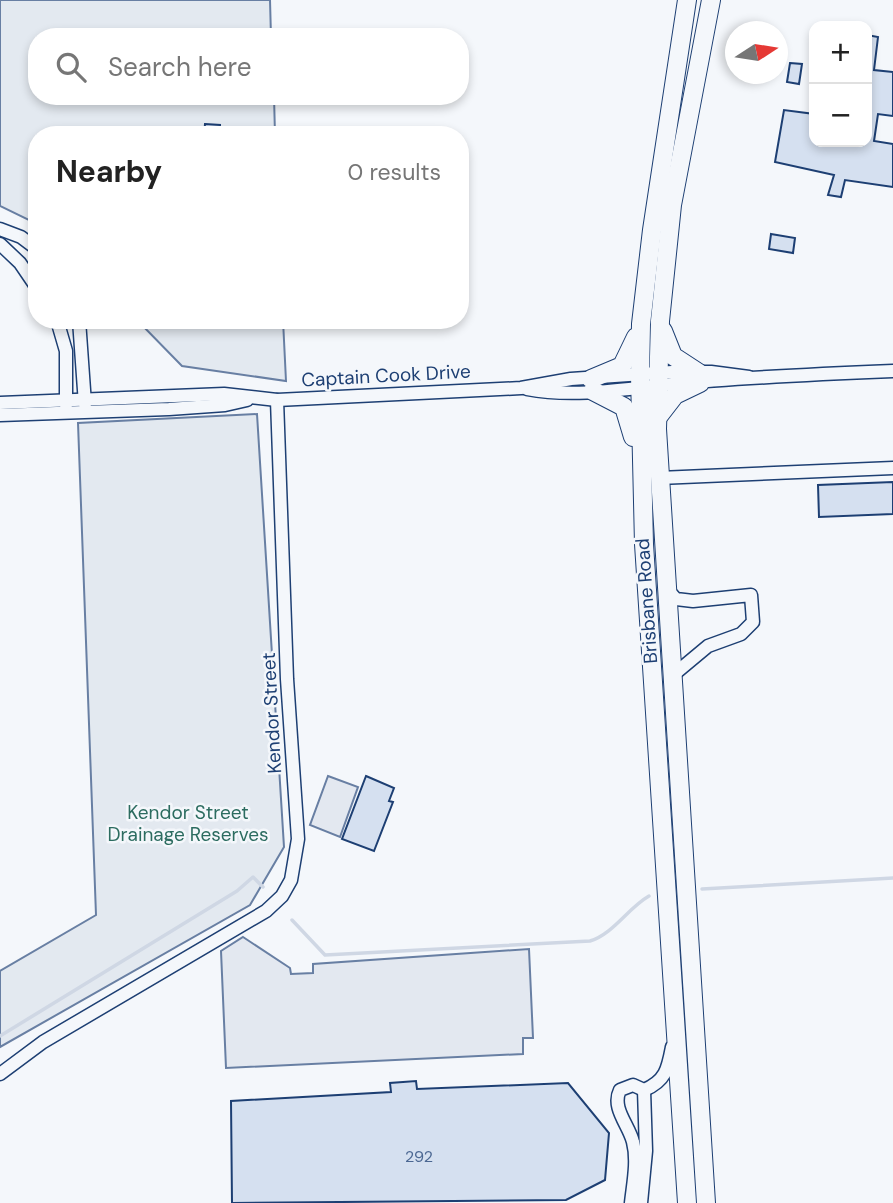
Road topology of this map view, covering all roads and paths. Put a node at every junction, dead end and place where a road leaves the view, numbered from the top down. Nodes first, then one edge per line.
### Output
1 (687, 0) edge
2 (711, 0) edge
3 (0, 229) edge
4 (28, 242) edge
5 (0, 244) edge
6 (28, 275) edge
7 (660, 321) junction
8 (641, 324) junction
9 (60, 329) edge
10 (80, 329) edge
11 (893, 371) edge
12 (700, 378) junction
13 (659, 380) junction
14 (640, 382) junction
15 (592, 385) junction
16 (277, 400) junction
17 (0, 403) edge
18 (85, 405) junction
19 (66, 406) junction
20 (0, 415) edge
21 (658, 418) junction
22 (640, 468) junction
23 (893, 468) edge
24 (659, 478) junction
25 (666, 588) junction
26 (672, 676) junction
27 (676, 1025) junction
28 (0, 1074) edge
29 (644, 1090) junction
30 (631, 1203) edge
31 (643, 1203) edge
32 (687, 1203) edge
33 (706, 1203) edge

1 - 8 highway, Brisbane Road
2 - 7 highway, Brisbane Road
3 - 4 street
5 - 6 street
7 - 12 highway
7 - 13 highway, Brisbane Road
8 - 14 highway, Brisbane Road
8 - 15 highway
9 - 19 street
10 - 18 street
11 - 12 street, Captain Cook Drive
12 - 13 street, Captain Cook Drive
12 - 21 highway
13 - 14 street, Captain Cook Drive
13 - 21 highway, Brisbane Road
14 - 15 street, Captain Cook Drive
14 - 22 highway, Brisbane Road
15 - 16 street, Captain Cook Drive
15 - 22 highway
16 - 18 street, Captain Cook Drive
16 - 28 street, Kendor Street
17 - 19 street, Captain Cook Drive
18 - 19 street, Captain Cook Drive
19 - 20 street, Captain Cook Drive
21 - 24 highway, Brisbane Road
22 - 27 highway, Brisbane Road
23 - 24 street
24 - 25 highway, Brisbane Road
25 - 26 highway, Brisbane Road
25 - 26 street
26 - 33 highway, Brisbane Road
27 - 29 street
27 - 32 highway, Brisbane Road
29 - 30 street
29 - 31 street

